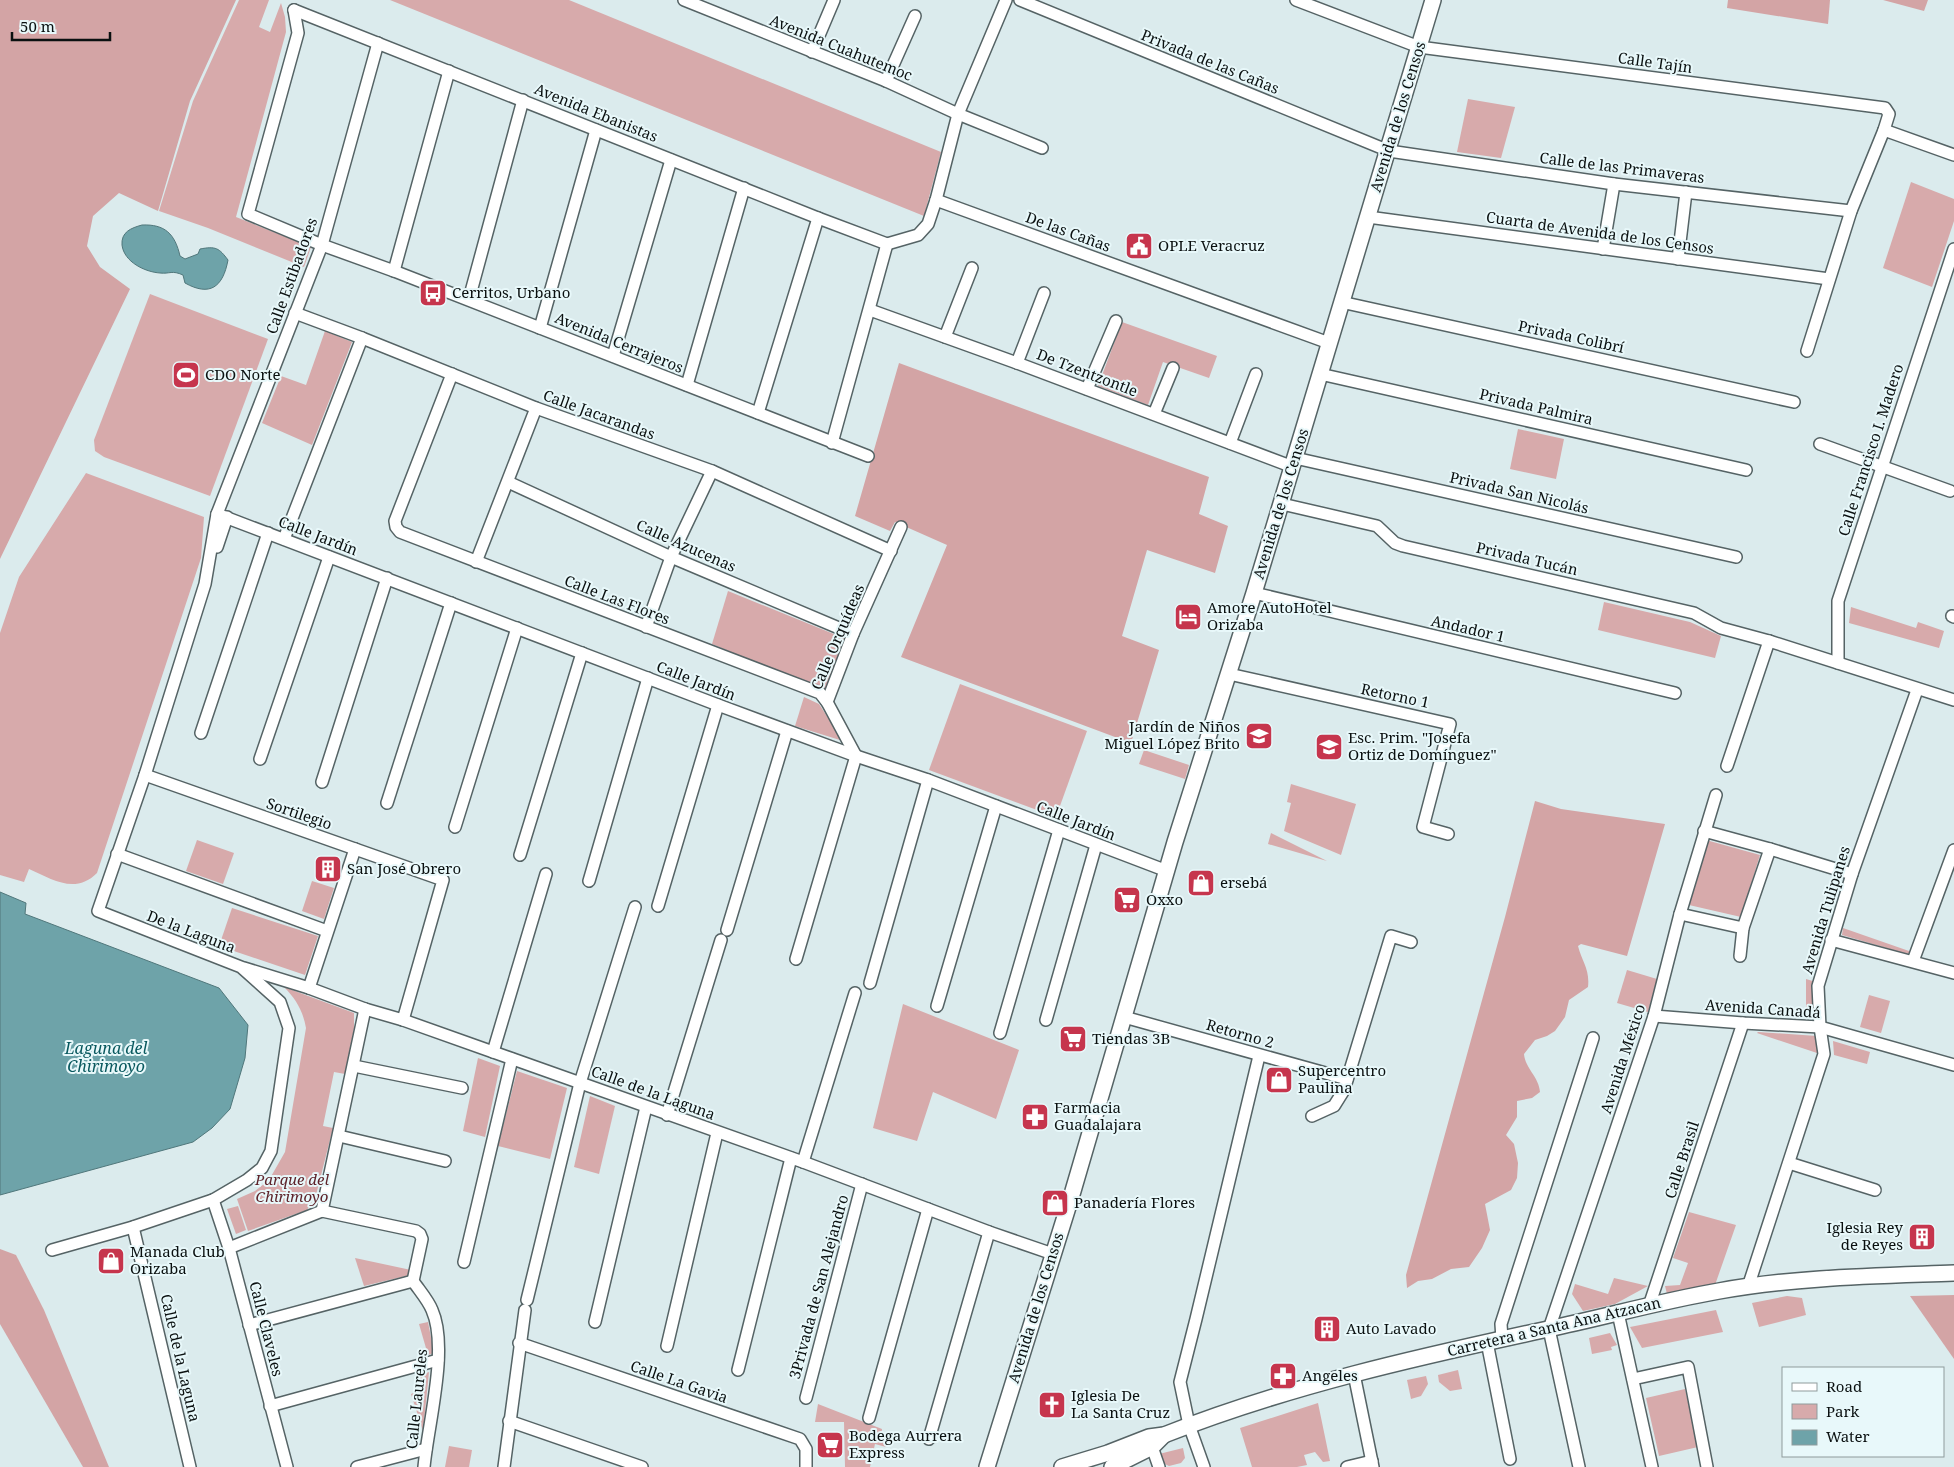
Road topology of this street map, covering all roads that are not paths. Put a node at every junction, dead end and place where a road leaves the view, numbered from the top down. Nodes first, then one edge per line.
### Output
1 (684, 0) edge
2 (834, 0) edge
3 (1006, 0) edge
4 (1020, 0) edge
5 (1296, 0) edge
6 (1433, 0) edge
7 (297, 5) edge
8 (915, 16) dead end
9 (378, 43) junction
10 (1419, 47) junction
11 (812, 52) junction
12 (449, 71) junction
13 (886, 81) junction
14 (524, 100) junction
15 (958, 114) junction
16 (596, 130) junction
17 (1884, 130) junction
18 (1042, 148) dead end
19 (1389, 151) junction
20 (1954, 155) edge
21 (671, 160) junction
22 (1614, 184) junction
23 (744, 188) junction
24 (1686, 192) junction
25 (936, 200) junction
26 (1851, 211) junction
27 (1368, 217) junction
28 (818, 218) junction
29 (888, 244) junction
30 (322, 245) junction
31 (1603, 249) junction
32 (1954, 249) edge
33 (1678, 259) junction
34 (972, 268) dead end
35 (394, 270) junction
36 (1829, 279) junction
37 (1044, 293) dead end
38 (469, 299) junction
39 (1341, 302) junction
40 (870, 310) junction
41 (295, 313) junction
42 (1116, 320) dead end
43 (540, 328) junction
44 (945, 337) junction
45 (362, 338) junction
46 (1329, 343) junction
47 (1808, 351) dead end
48 (613, 356) junction
49 (1018, 363) junction
50 (1173, 368) dead end
51 (452, 374) junction
52 (1256, 374) dead end
53 (1320, 374) junction
54 (687, 386) junction
55 (1087, 389) junction
56 (1794, 402) dead end
57 (536, 408) junction
58 (758, 413) junction
59 (1154, 414) junction
60 (832, 443) junction
61 (1230, 443) junction
62 (1820, 444) dead end
63 (868, 456) dead end
64 (1294, 462) junction
65 (1883, 467) junction
66 (1746, 470) dead end
67 (712, 471) junction
68 (508, 482) junction
69 (1950, 491) dead end
70 (1282, 504) junction
71 (222, 516) junction
72 (901, 527) dead end
73 (268, 533) junction
74 (284, 540) junction
75 (891, 551) junction
76 (329, 557) junction
77 (671, 557) junction
78 (1736, 557) dead end
79 (476, 562) junction
80 (387, 578) junction
81 (205, 584) joint
82 (1254, 593) junction
83 (451, 603) junction
84 (646, 627) junction
85 (517, 628) junction
86 (853, 634) junction
87 (1769, 641) junction
88 (582, 653) junction
89 (1838, 664) junction
90 (1229, 674) junction
91 (648, 678) junction
92 (1918, 690) junction
93 (1675, 693) dead end
94 (1954, 700) edge
95 (827, 702) junction
96 (718, 705) junction
97 (787, 731) junction
98 (201, 733) dead end
99 (856, 756) junction
100 (260, 759) dead end
101 (1727, 766) dead end
102 (145, 775) junction
103 (928, 780) junction
104 (322, 782) dead end
105 (1716, 794) dead end
106 (387, 803) dead end
107 (996, 806) junction
108 (455, 827) dead end
109 (1059, 830) junction
110 (1704, 831) junction
111 (1448, 834) dead end
112 (1096, 845) junction
113 (355, 849) junction
114 (1770, 849) junction
115 (1954, 850) edge
116 (117, 854) junction
117 (520, 855) dead end
118 (1167, 870) junction
119 (546, 874) dead end
120 (1852, 874) junction
121 (589, 881) dead end
122 (1942, 881) junction
123 (1954, 884) edge
124 (658, 906) dead end
125 (635, 907) dead end
126 (1680, 914) junction
127 (1743, 928) junction
128 (727, 930) dead end
129 (327, 931) junction
130 (721, 940) dead end
131 (1831, 940) junction
132 (1410, 942) dead end
133 (1740, 956) dead end
134 (796, 959) dead end
135 (1913, 961) junction
136 (240, 967) junction
137 (1954, 973) edge
138 (870, 983) dead end
139 (309, 988) junction
140 (855, 993) dead end
141 (938, 1006) dead end
142 (365, 1009) junction
143 (1654, 1016) junction
144 (1124, 1017) junction
145 (403, 1020) junction
146 (1046, 1020) dead end
147 (1743, 1024) junction
148 (1820, 1026) junction
149 (1000, 1033) dead end
150 (1593, 1038) dead end
151 (493, 1052) junction
152 (1259, 1056) junction
153 (512, 1059) junction
154 (1954, 1064) edge
155 (354, 1066) junction
156 (1347, 1079) junction
157 (580, 1083) junction
158 (462, 1088) dead end
159 (646, 1107) junction
160 (667, 1115) junction
161 (1312, 1116) dead end
162 (717, 1133) junction
163 (339, 1136) junction
164 (791, 1158) junction
165 (445, 1161) dead end
166 (803, 1162) junction
167 (1789, 1163) junction
168 (862, 1184) junction
169 (1875, 1190) dead end
170 (213, 1200) junction
171 (928, 1209) junction
172 (322, 1211) junction
173 (133, 1227) junction
174 (989, 1232) junction
175 (229, 1248) junction
176 (52, 1250) dead end
177 (1053, 1254) junction
178 (464, 1262) dead end
179 (1954, 1273) edge
180 (413, 1281) junction
181 (1748, 1287) junction
182 (1649, 1306) junction
183 (1618, 1313) junction
184 (595, 1322) dead end
185 (250, 1326) junction
186 (1549, 1329) junction
187 (1494, 1340) junction
188 (519, 1343) junction
189 (667, 1346) dead end
190 (438, 1360) junction
191 (738, 1370) dead end
192 (1354, 1374) junction
193 (1633, 1379) junction
194 (806, 1398) dead end
195 (270, 1406) junction
196 (869, 1418) dead end
197 (509, 1421) junction
198 (1189, 1425) junction
199 (929, 1439) dead end
200 (1155, 1440) junction
201 (426, 1449) junction
202 (1510, 1459) dead end
203 (990, 1463) edge
204 (1373, 1464) edge
205 (190, 1467) edge
206 (287, 1467) edge
207 (358, 1467) edge
208 (424, 1467) edge
209 (504, 1467) edge
210 (642, 1467) edge
211 (806, 1467) edge
212 (1062, 1467) edge
213 (1112, 1467) edge
214 (1159, 1467) edge
215 (1204, 1467) edge
216 (1347, 1467) edge
217 (1579, 1467) edge
218 (1652, 1467) edge
219 (1707, 1467) edge

1 - 11 street, Avenida Cuahutemoc
2 - 11 street
3 - 15 street
4 - 19 street, Privada de las Cañas
5 - 10 street, Calle Tajín
6 - 10 street, Avenida de los Censos
7 - 9 street, Avenida Ebanistas
7 - 30 street, Avenida Cerrajeros
8 - 13 street
9 - 12 street, Avenida Ebanistas
9 - 30 street, Calle Estibadores
10 - 17 street, Calle Tajín
10 - 19 street, Avenida de los Censos
11 - 13 street, Avenida Cuahutemoc
12 - 14 street, Avenida Ebanistas
12 - 35 street
13 - 15 street, Avenida Cuahutemoc
14 - 16 street, Avenida Ebanistas
14 - 38 street
15 - 18 street, Avenida Cuahutemoc
15 - 25 street
16 - 21 street, Avenida Ebanistas
16 - 43 street
17 - 20 street
17 - 26 street
19 - 22 street, Calle de las Primaveras
19 - 27 street, Avenida de los Censos
21 - 23 street, Avenida Ebanistas
21 - 48 street
22 - 24 street, Calle de las Primaveras
22 - 31 street
23 - 28 street, Avenida Ebanistas
23 - 54 street
24 - 26 street, Calle de las Primaveras
24 - 33 street
25 - 29 street
25 - 46 street, De las Cañas
26 - 36 street
27 - 31 street, Cuarta de Avenida de los Censos
27 - 39 street, Avenida de los Censos
28 - 29 street, Avenida Ebanistas
28 - 58 street
29 - 40 street
30 - 35 street, Avenida Cerrajeros
30 - 41 street, Calle Estibadores
31 - 33 street, Cuarta de Avenida de los Censos
32 - 65 street, Calle Francisco I. Madero
33 - 36 street, Cuarta de Avenida de los Censos
34 - 44 street
35 - 38 street, Avenida Cerrajeros
36 - 47 street
37 - 49 street
38 - 43 street, Avenida Cerrajeros
39 - 46 street, Avenida de los Censos
39 - 56 street, Privada Colibrí
40 - 44 street, De Tzentzontle
40 - 60 street
41 - 45 street, Calle Jacarandas
41 - 71 street, Calle Estibadores
42 - 55 street
43 - 48 street, Avenida Cerrajeros
44 - 49 street, De Tzentzontle
45 - 51 street, Calle Jacarandas
45 - 74 street
46 - 53 street, Avenida de los Censos
48 - 54 street, Avenida Cerrajeros
49 - 55 street, De Tzentzontle
50 - 59 street
51 - 57 street, Calle Jacarandas
51 - 79 street, Calle Las Flores
52 - 61 street
53 - 64 street, Avenida de los Censos
53 - 66 street, Privada Palmira
54 - 58 street, Avenida Cerrajeros
55 - 59 street, De Tzentzontle
57 - 67 street, Calle Jacarandas
57 - 68 street
58 - 60 street, Avenida Cerrajeros
59 - 61 street, De Tzentzontle
60 - 63 street, Avenida Cerrajeros
61 - 64 street, De Tzentzontle
62 - 65 street
64 - 70 street, Avenida de los Censos
64 - 78 street, Privada San Nicolás
65 - 69 street
65 - 89 street, Calle Francisco I. Madero
67 - 75 street, Calle Jacarandas
67 - 77 street
68 - 77 street, Calle Azucenas
68 - 79 street
70 - 82 street, Avenida de los Censos
70 - 87 street, Privada Tucán
71 - 73 street, Calle Jardín
71 - 81 street, Calle Estibadores
72 - 75 street, Calle Orquídeas
73 - 74 street, Calle Jardín
73 - 98 street
74 - 76 street, Calle Jardín
75 - 86 street, Calle Orquídeas
76 - 80 street, Calle Jardín
76 - 100 street
77 - 84 street
77 - 86 street, Calle Azucenas
79 - 84 street, Calle Las Flores
80 - 83 street, Calle Jardín
80 - 104 street
81 - 102 street, De la Laguna
82 - 90 street, Avenida de los Censos
82 - 93 street, Andador 1
83 - 85 street, Calle Jardín
83 - 106 street
84 - 95 street, Calle Las Flores
85 - 88 street, Calle Jardín
85 - 108 street
86 - 95 street, Calle Orquídeas
87 - 89 street, Privada Tucán
87 - 101 street
88 - 91 street, Calle Jardín
88 - 117 street
89 - 92 street, Privada Tucán
90 - 111 street, Retorno 1
90 - 118 street, Avenida de los Censos
91 - 96 street, Calle Jardín
91 - 121 street
92 - 94 street, Privada Tucán
92 - 120 street, Avenida Tulipanes
95 - 99 street, Calle Orquídeas
96 - 97 street, Calle Jardín
96 - 124 street
97 - 99 street, Calle Jardín
97 - 128 street
99 - 103 street, Calle Jardín
99 - 134 street
102 - 113 street, Sortilegio
102 - 116 street, De la Laguna
103 - 107 street, Calle Jardín
103 - 138 street
105 - 110 street, Avenida México
107 - 109 street, Calle Jardín
107 - 141 street
109 - 112 street, Calle Jardín
109 - 149 street
110 - 114 street
110 - 126 street, Avenida México
112 - 118 street, Calle Jardín
112 - 146 street
113 - 129 street
113 - 145 street, Sortilegio
114 - 120 street
114 - 127 street
115 - 122 street
116 - 129 street
116 - 136 street, De la Laguna
118 - 144 street, Avenida de los Censos
119 - 151 street
120 - 131 street, Avenida Tulipanes
122 - 123 street
122 - 135 street
125 - 157 street
126 - 127 street
126 - 143 street, Avenida México
127 - 133 street
129 - 139 street
130 - 160 street
131 - 135 street
131 - 148 street, Avenida Tulipanes
132 - 156 street
135 - 137 street
136 - 139 street, Calle de la Laguna
136 - 170 street, De la Laguna
139 - 142 street, Calle de la Laguna
140 - 166 street
142 - 145 street, Calle de la Laguna
142 - 155 street
143 - 147 street, Avenida Canadá
143 - 186 street, Avenida México
144 - 152 street, Retorno 2
144 - 177 street, Avenida de los Censos
145 - 151 street, Calle de la Laguna
147 - 148 street, Avenida Canadá
147 - 182 street, Calle Brasil
148 - 154 street, Avenida Canadá
148 - 167 street, Avenida Tulipanes
150 - 187 street
151 - 153 street, Calle de la Laguna
152 - 156 street, Retorno 2
152 - 198 street
153 - 157 street, Calle de la Laguna
153 - 178 street
155 - 158 street
155 - 163 street
156 - 161 street
157 - 159 street, Calle de la Laguna
157 - 188 street
159 - 160 street, Calle de la Laguna
159 - 184 street
160 - 162 street, Calle de la Laguna
162 - 164 street, Calle de la Laguna
162 - 189 street
163 - 165 street
163 - 172 street
164 - 166 street, Calle de la Laguna
164 - 191 street
166 - 168 street, Calle de la Laguna
167 - 169 street
167 - 181 street, Avenida Tulipanes
168 - 171 street, Calle de la Laguna
168 - 194 street, 3Privada de San Alejandro
170 - 173 street, De la Laguna
170 - 175 street, Calle Claveles
171 - 174 street, Calle de la Laguna
171 - 196 street
172 - 175 street
172 - 180 street
173 - 176 street, De la Laguna
173 - 205 street, Calle de la Laguna
174 - 177 street, Calle de la Laguna
174 - 199 street
175 - 185 street, Calle Claveles
177 - 203 street, Avenida de los Censos
179 - 181 street, Carretera a Santa Ana Atzacan
180 - 185 street
180 - 190 street, Calle Laureles
181 - 182 street, Carretera a Santa Ana Atzacan
182 - 183 street, Carretera a Santa Ana Atzacan
183 - 186 street, Carretera a Santa Ana Atzacan
183 - 193 street
185 - 195 street, Calle Claveles
186 - 187 street, Carretera a Santa Ana Atzacan
186 - 217 street
187 - 192 street, Carretera a Santa Ana Atzacan
187 - 202 street
188 - 197 street
188 - 211 street, Calle La Gavia
190 - 195 street
190 - 201 street, Calle Laureles
192 - 198 street, Carretera a Santa Ana Atzacan
192 - 204 street
193 - 218 street
193 - 219 street
195 - 206 street, Calle Claveles
197 - 209 street
197 - 210 street
198 - 200 street, Carretera a Santa Ana Atzacan
198 - 215 street
200 - 212 street, Carretera a Santa Ana Atzacan
200 - 213 street, Carretera a Santa Ana Atzacan
200 - 214 street
201 - 207 street
201 - 208 street, Calle Laureles
204 - 216 street

